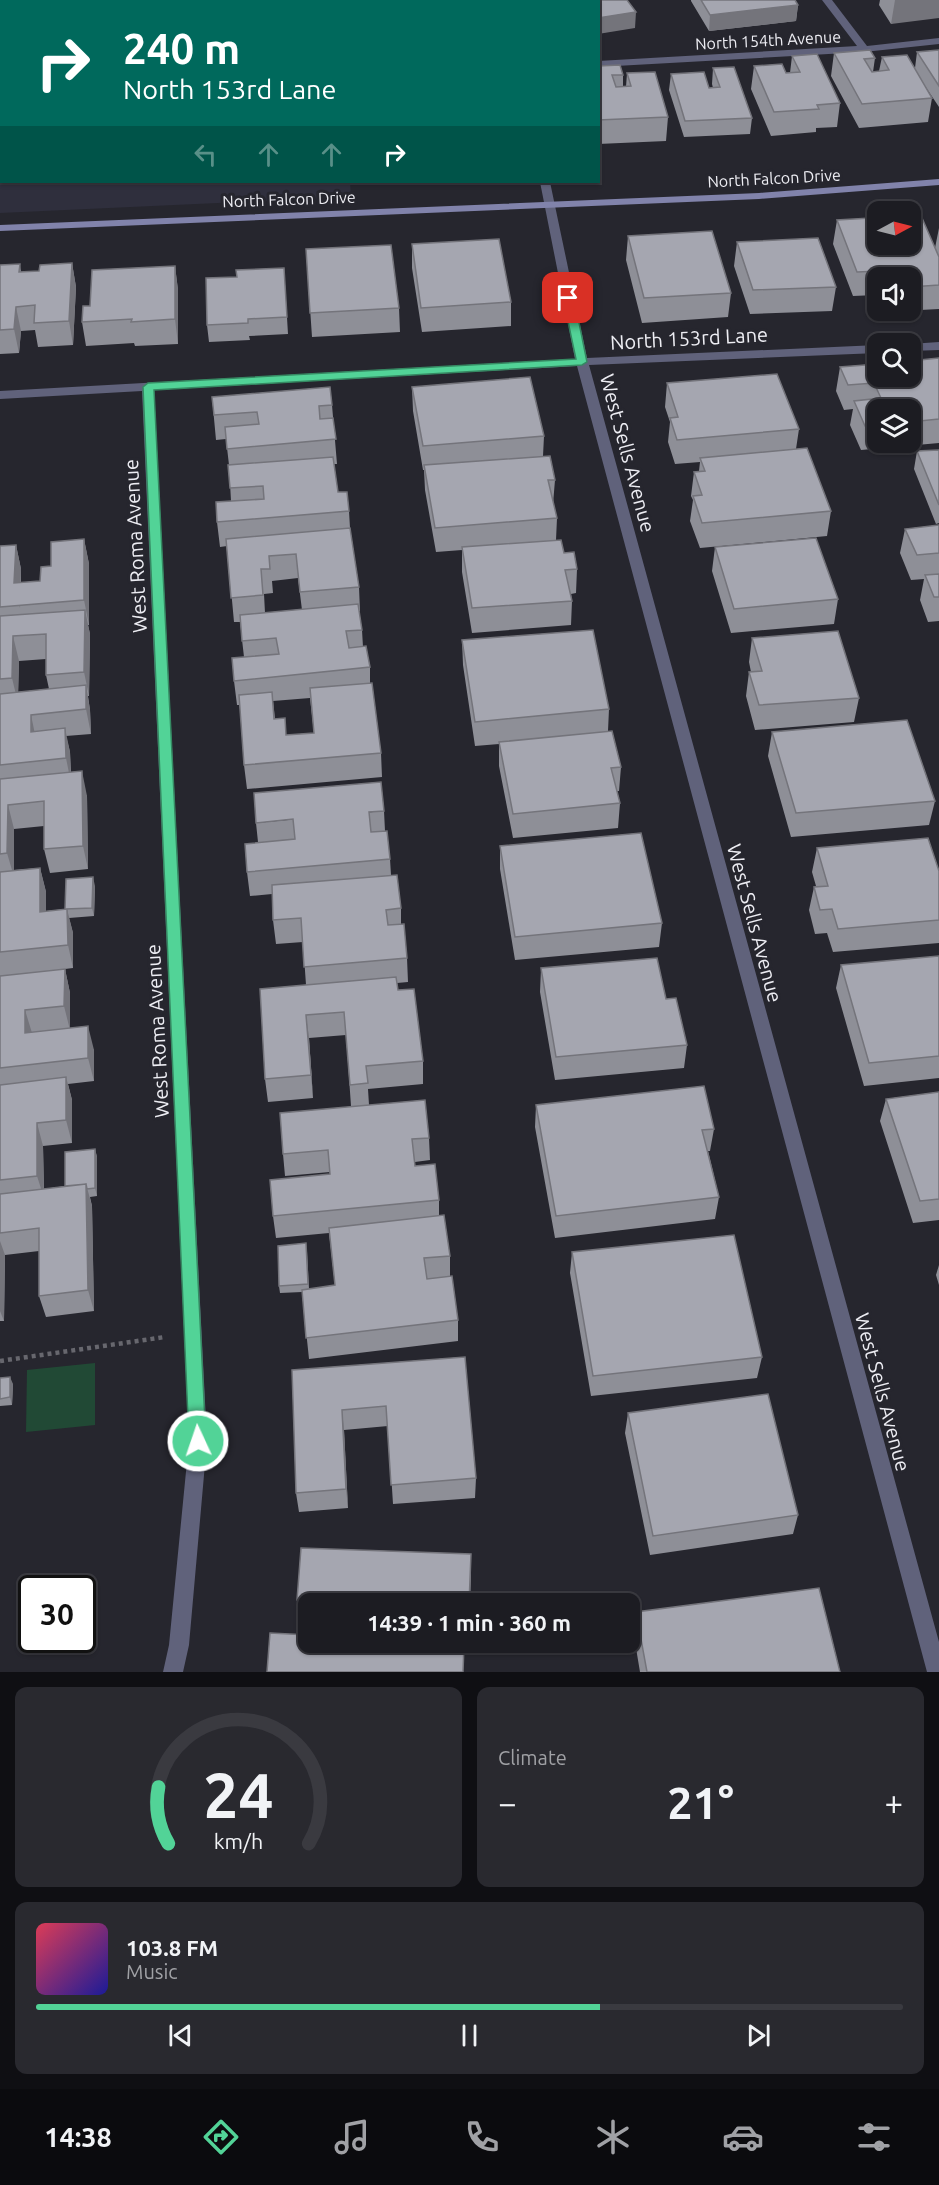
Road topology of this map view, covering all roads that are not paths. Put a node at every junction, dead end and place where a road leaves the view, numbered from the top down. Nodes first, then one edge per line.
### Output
1 (826, 0) edge
2 (939, 41) edge
3 (864, 49) junction
4 (600, 64) edge
5 (939, 182) edge
6 (545, 183) edge
7 (551, 205) junction
8 (0, 228) edge
9 (939, 346) edge
10 (921, 347) edge
11 (867, 349) edge
12 (582, 362) junction
13 (148, 387) junction
14 (0, 395) edge
15 (173, 1672) edge
16 (937, 1672) edge

1 - 3 street
2 - 3 street, North 154th Avenue
3 - 4 street, North 154th Avenue
5 - 7 street, North Falcon Drive
6 - 7 street, West Sells Avenue
7 - 8 street, North Falcon Drive
7 - 12 street, West Sells Avenue
9 - 10 street
11 - 12 street, North 153rd Lane
12 - 13 street, North 153rd Lane
12 - 16 street, West Sells Avenue
13 - 14 street, North 153rd Lane
13 - 15 street, West Roma Avenue

